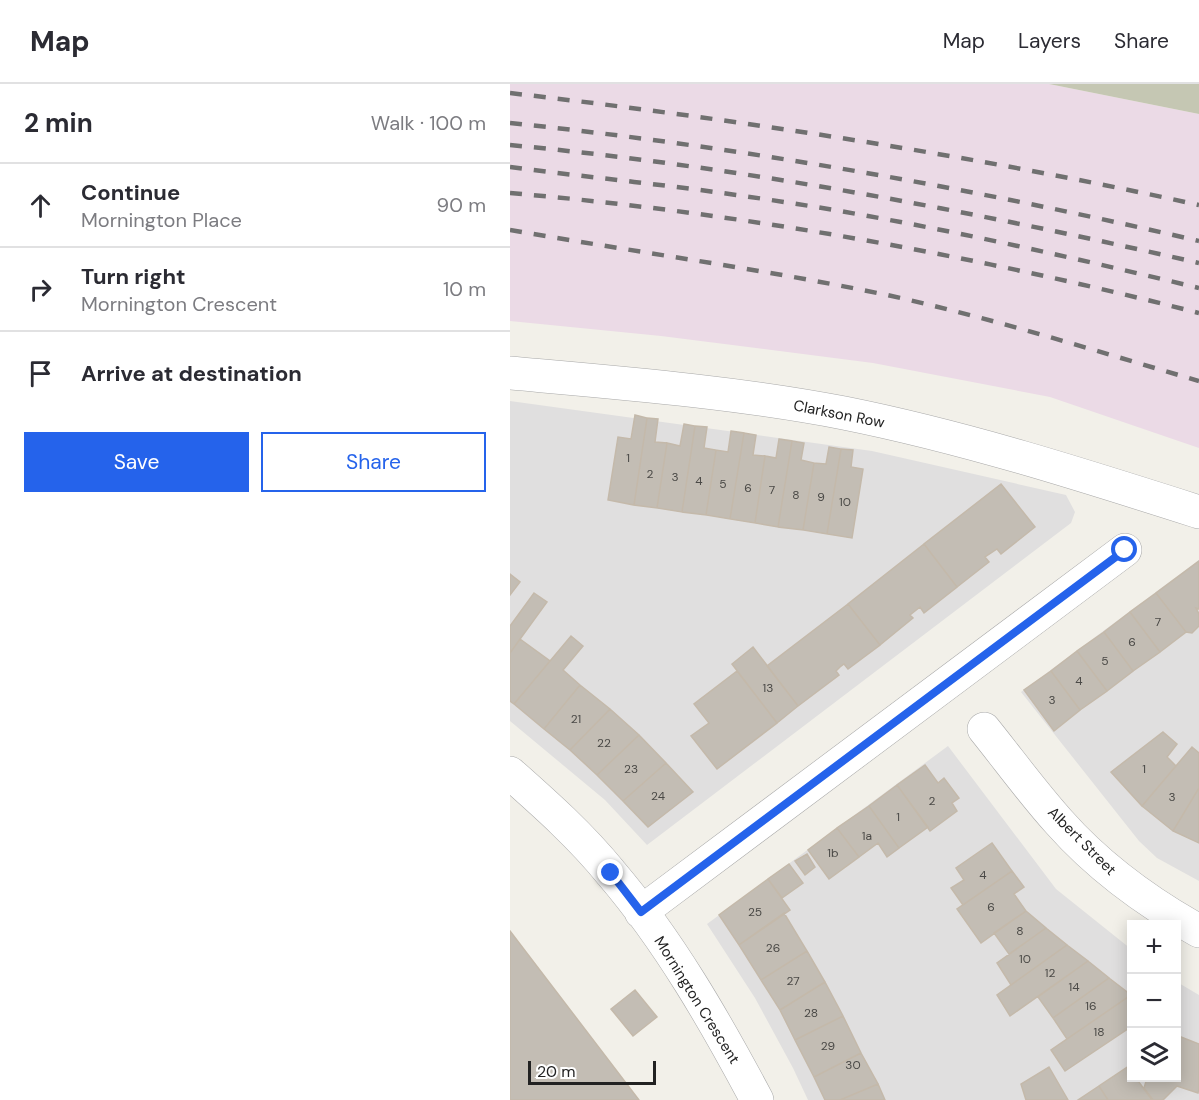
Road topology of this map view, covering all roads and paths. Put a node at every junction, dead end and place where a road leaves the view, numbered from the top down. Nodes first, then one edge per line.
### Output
1 (510, 373) edge
2 (1199, 512) edge
3 (1125, 550) dead end
4 (984, 729) dead end
5 (510, 773) edge
6 (641, 912) junction
7 (1199, 931) edge
8 (757, 1100) edge

1 - 2 street, Clarkson Row
3 - 6 street
4 - 7 street, Albert Street
5 - 6 street, Mornington Crescent
6 - 8 street, Mornington Crescent

